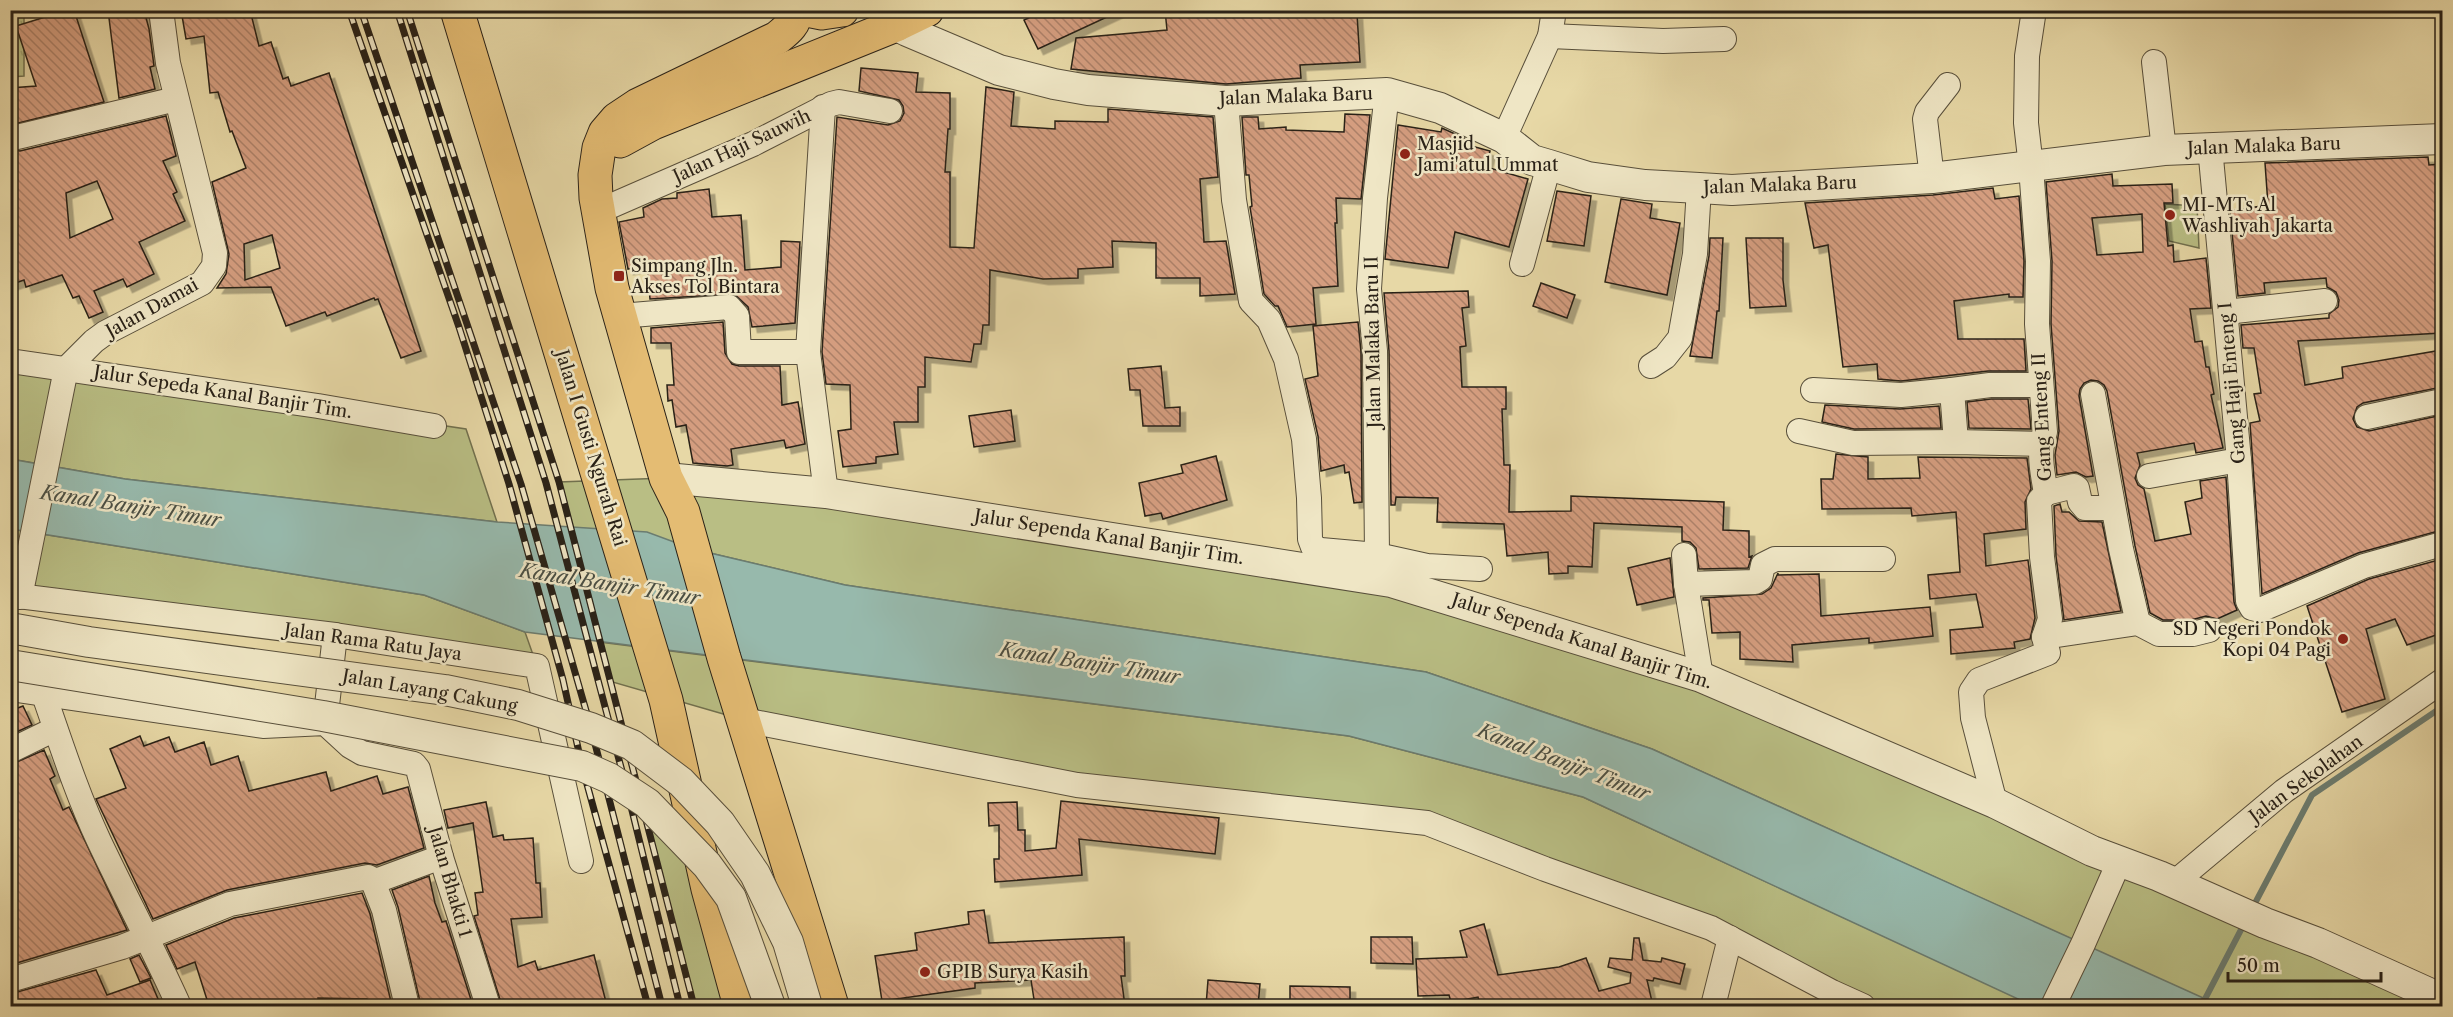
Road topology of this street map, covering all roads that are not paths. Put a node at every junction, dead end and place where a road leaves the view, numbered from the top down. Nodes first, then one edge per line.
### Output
1 (161, 10) edge
2 (795, 10) edge
3 (807, 10) edge
4 (842, 10) edge
5 (927, 10) edge
6 (1554, 10) edge
7 (2034, 10) edge
8 (463, 18) edge
9 (893, 18) edge
10 (1550, 36) junction
11 (1724, 39) dead end
12 (2154, 62) dead end
13 (1948, 84) dead end
14 (1387, 93) junction
15 (176, 99) junction
16 (1226, 100) junction
17 (823, 107) junction
18 (891, 111) dead end
19 (17, 137) dead end
20 (1504, 138) junction
21 (2442, 139) edge
22 (2210, 147) junction
23 (2164, 150) junction
24 (1549, 165) junction
25 (2031, 167) junction
26 (1932, 178) junction
27 (1700, 189) junction
28 (596, 205) junction
29 (1522, 264) dead end
30 (2325, 301) dead end
31 (2226, 312) junction
32 (620, 316) junction
33 (808, 352) junction
34 (10, 361) edge
35 (1651, 366) dead end
36 (64, 380) junction
37 (2041, 385) junction
38 (1813, 390) dead end
39 (1952, 390) junction
40 (2093, 394) dead end
41 (2442, 401) edge
42 (2367, 417) dead end
43 (434, 426) dead end
44 (1799, 431) dead end
45 (1956, 442) junction
46 (2041, 444) junction
47 (2239, 460) junction
48 (2149, 476) dead end
49 (666, 478) junction
50 (2046, 492) junction
51 (826, 493) junction
52 (2113, 508) junction
53 (2442, 544) edge
54 (1377, 555) junction
55 (1684, 555) dead end
56 (1883, 559) dead end
57 (1480, 569) dead end
58 (1686, 584) junction
59 (15, 596) edge
60 (2138, 623) junction
61 (10, 628) edge
62 (2210, 630) dead end
63 (335, 635) junction
64 (2044, 637) junction
65 (10, 665) edge
66 (1701, 677) junction
67 (2442, 681) edge
68 (10, 689) edge
69 (44, 695) junction
70 (742, 713) junction
71 (324, 723) junction
72 (56, 729) junction
73 (10, 751) edge
74 (1995, 803) junction
75 (441, 857) junction
76 (581, 861) dead end
77 (2116, 871) junction
78 (373, 882) junction
79 (2174, 883) junction
80 (148, 937) junction
81 (1730, 938) junction
82 (10, 980) edge
83 (1829, 999) edge
84 (2442, 999) edge
85 (179, 1006) edge
86 (406, 1006) edge
87 (488, 1006) edge
88 (740, 1006) edge
89 (770, 1006) edge
90 (807, 1006) edge
91 (832, 1006) edge
92 (1713, 1006) edge
93 (1863, 1006) edge
94 (2053, 1006) edge

1 - 15 street, Jalan Damai
2 - 28 main road
3 - 4 main road
5 - 9 main road
6 - 10 street
7 - 25 street, Gang Enteng II
8 - 88 main road, Jalan I Gusti Ngurah Rai
9 - 16 street, Jalan Malaka Baru
9 - 28 main road
10 - 11 street
10 - 20 street
12 - 23 street
13 - 26 street
14 - 16 street, Jalan Malaka Baru
14 - 20 street, Jalan Malaka Baru
14 - 54 street, Jalan Malaka Baru II
15 - 19 street
15 - 36 street, Jalan Damai
16 - 54 street
17 - 18 street, Jalan Haji Sauwih
17 - 28 street, Jalan Haji Sauwih
17 - 33 street
20 - 24 street, Jalan Malaka Baru
21 - 22 street, Jalan Malaka Baru
22 - 23 street, Jalan Malaka Baru
22 - 31 street, Gang Haji Enteng I
23 - 25 street, Jalan Malaka Baru
24 - 27 street, Jalan Malaka Baru
24 - 29 street
25 - 26 street, Jalan Malaka Baru
25 - 37 street, Gang Enteng II
26 - 27 street, Jalan Malaka Baru
27 - 35 street
28 - 32 main road
30 - 31 street
31 - 47 street, Gang Haji Enteng I
32 - 33 street
32 - 49 main road
33 - 51 street
34 - 36 street, Jalur Sepeda Kanal Banjir Tim.
36 - 43 street, Jalur Sepeda Kanal Banjir Tim.
36 - 59 street
37 - 39 street
37 - 46 street, Gang Enteng II
38 - 39 street
39 - 45 street
40 - 52 street
41 - 42 street
44 - 45 street
45 - 46 street
46 - 50 street, Gang Enteng II
47 - 48 street
47 - 53 street, Gang Haji Enteng I
49 - 51 street, Jalur Sependa Kanal Banjir Tim.
49 - 70 main road
50 - 52 street
50 - 64 street, Gang Enteng II
51 - 66 street, Jalur Sependa Kanal Banjir Tim.
52 - 60 street
54 - 57 street
55 - 58 street
56 - 58 street
58 - 66 street
59 - 63 street, Jalan Rama Ratu Jaya
60 - 62 street
60 - 64 street
61 - 90 street, Jalan Layang Cakung, bridge
63 - 71 street
63 - 76 street, Jalan Rama Ratu Jaya
64 - 74 street, Gang Enteng II
65 - 89 street, bridge
66 - 74 street, Jalur Sependa Kanal Banjir Tim.
67 - 79 street, Jalan Sekolahan
68 - 69 street
69 - 71 street
69 - 72 street
70 - 81 street
70 - 91 main road
71 - 75 street, Jalan Bhakti 1
72 - 73 street
72 - 80 street
74 - 77 street, Jalur Sependa Kanal Banjir Tim.
75 - 78 street
75 - 87 street, Jalan Bhakti 1
77 - 79 street, Jalur Sependa Kanal Banjir Tim.
77 - 94 street
78 - 80 street
78 - 86 street
79 - 84 street, Jalur Sependa Kanal Banjir Tim.
80 - 82 street
80 - 85 street
81 - 83 street
81 - 92 street
83 - 93 street

